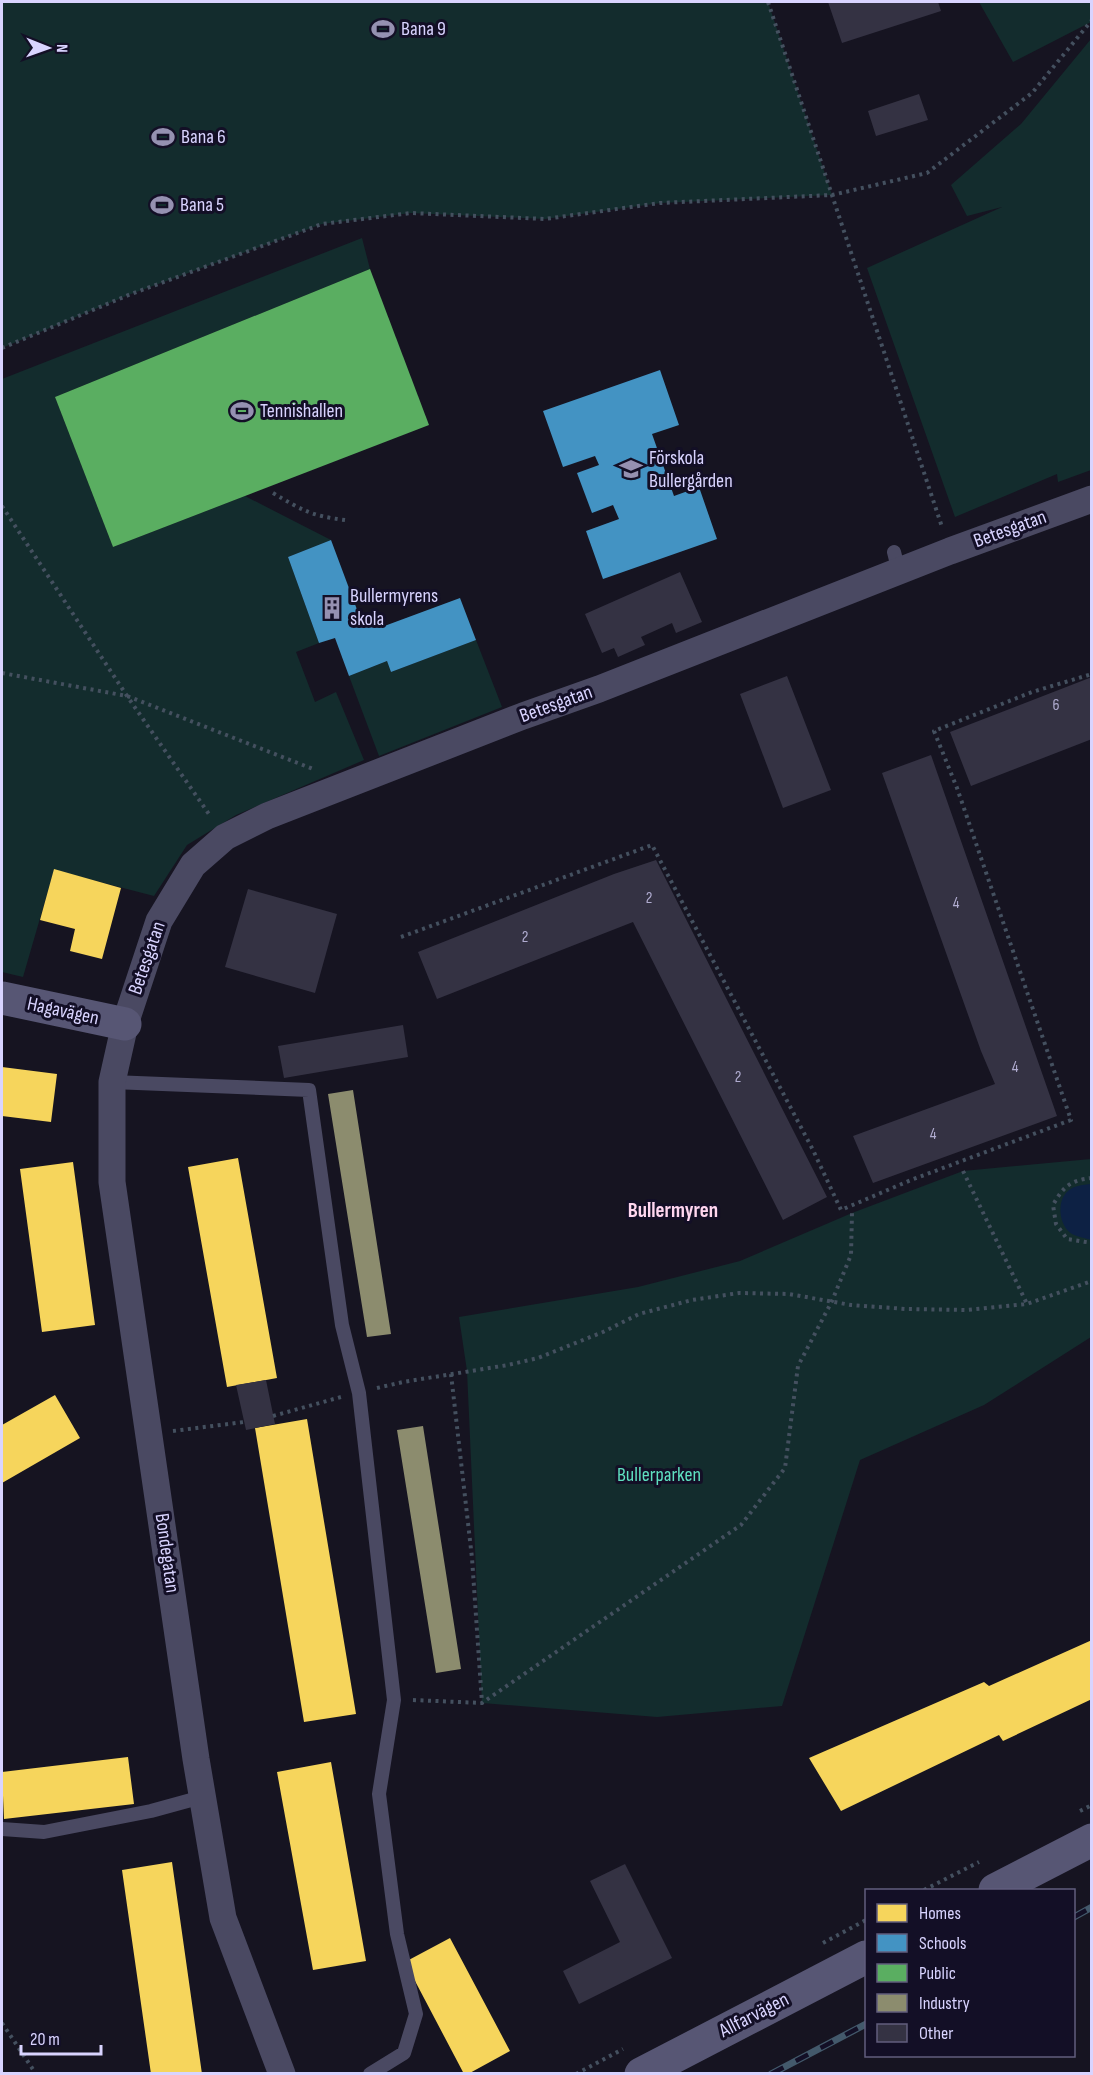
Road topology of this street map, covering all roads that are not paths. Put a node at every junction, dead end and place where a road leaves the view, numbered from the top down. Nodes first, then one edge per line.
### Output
1 (1092, 499) edge
2 (2, 998) edge
3 (125, 1024) junction
4 (112, 1082) junction
5 (202, 1797) junction
6 (2, 1829) edge
7 (1092, 1840) edge
8 (997, 1889) edge
9 (865, 1958) edge
10 (282, 2073) edge
11 (370, 2073) edge
12 (641, 2073) edge

1 - 3 street, Betesgatan
2 - 3 street, Hagavägen
3 - 4 street, Bondegatan
4 - 5 street, Bondegatan
4 - 11 lane
5 - 6 lane
5 - 10 street, Bondegatan
7 - 8 street
9 - 12 street, Allfarvägen

